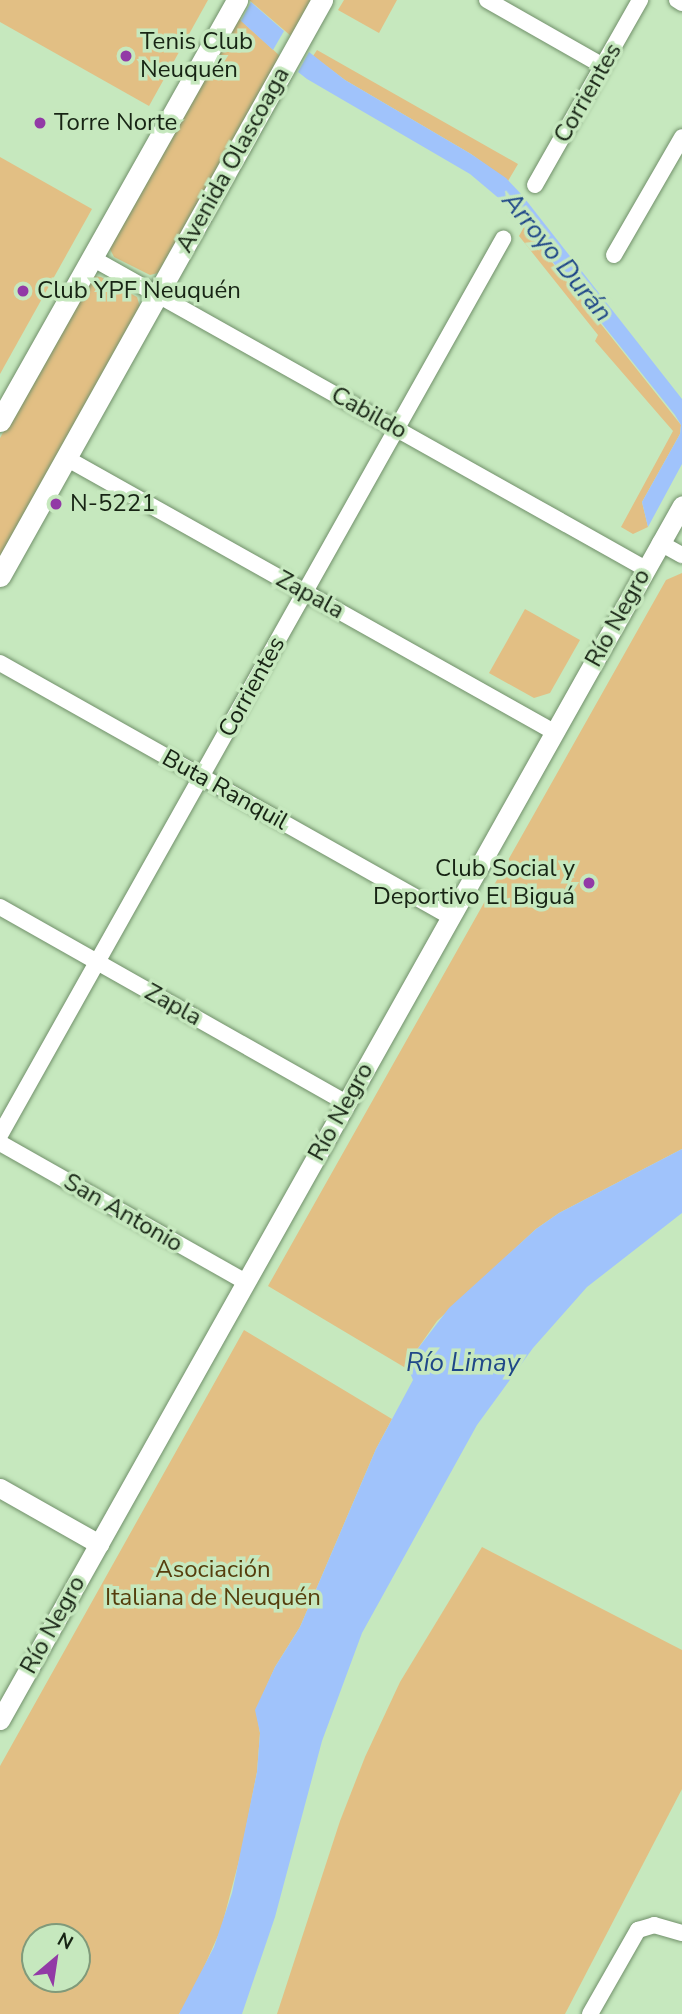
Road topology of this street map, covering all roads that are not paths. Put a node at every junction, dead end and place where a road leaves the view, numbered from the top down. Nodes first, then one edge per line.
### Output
1 (237, 0) edge
2 (322, 0) edge
3 (488, 0) edge
4 (640, 0) edge
5 (677, 0) edge
6 (682, 3) edge
7 (603, 66) junction
8 (682, 137) edge
9 (535, 185) dead end
10 (503, 239) dead end
11 (614, 254) dead end
12 (92, 258) junction
13 (158, 295) junction
14 (0, 421) edge
15 (397, 429) junction
16 (66, 458) junction
17 (682, 505) edge
18 (660, 543) junction
19 (682, 555) edge
20 (646, 569) junction
21 (0, 576) edge
22 (305, 592) junction
23 (0, 663) edge
24 (554, 732) junction
25 (201, 776) junction
26 (0, 908) edge
27 (451, 917) junction
28 (97, 962) junction
29 (346, 1103) junction
30 (0, 1135) edge
31 (0, 1143) edge
32 (246, 1282) junction
33 (0, 1488) edge
34 (99, 1544) junction
35 (0, 1720) edge
36 (682, 1933) edge
37 (590, 2014) edge

1 - 12 main road
2 - 13 main road, Avenida Olascoaga
3 - 7 street
4 - 7 street, Corrientes
5 - 6 street
7 - 9 street, Corrientes
8 - 11 street
10 - 15 street, Corrientes
12 - 13 street, Cabildo
12 - 14 main road
13 - 15 street, Cabildo
13 - 16 main road, Avenida Olascoaga
15 - 20 street, Cabildo
15 - 22 street, Corrientes
16 - 21 main road, Avenida Olascoaga
16 - 22 street, Zapala
17 - 18 street, Río Negro
18 - 19 street
18 - 20 street, Río Negro
20 - 24 street, Río Negro
22 - 24 street, Zapala
22 - 25 street, Corrientes
23 - 25 street, Buta Ranquil
24 - 27 street, Río Negro
25 - 27 street, Buta Ranquil
25 - 28 street, Corrientes
26 - 28 street, Zapla
27 - 29 street, Río Negro
28 - 29 street, Zapla
28 - 30 street, Corrientes
29 - 32 street, Río Negro
31 - 32 street, San Antonio
32 - 34 street, Río Negro
33 - 34 street
34 - 35 street, Río Negro
36 - 37 street

